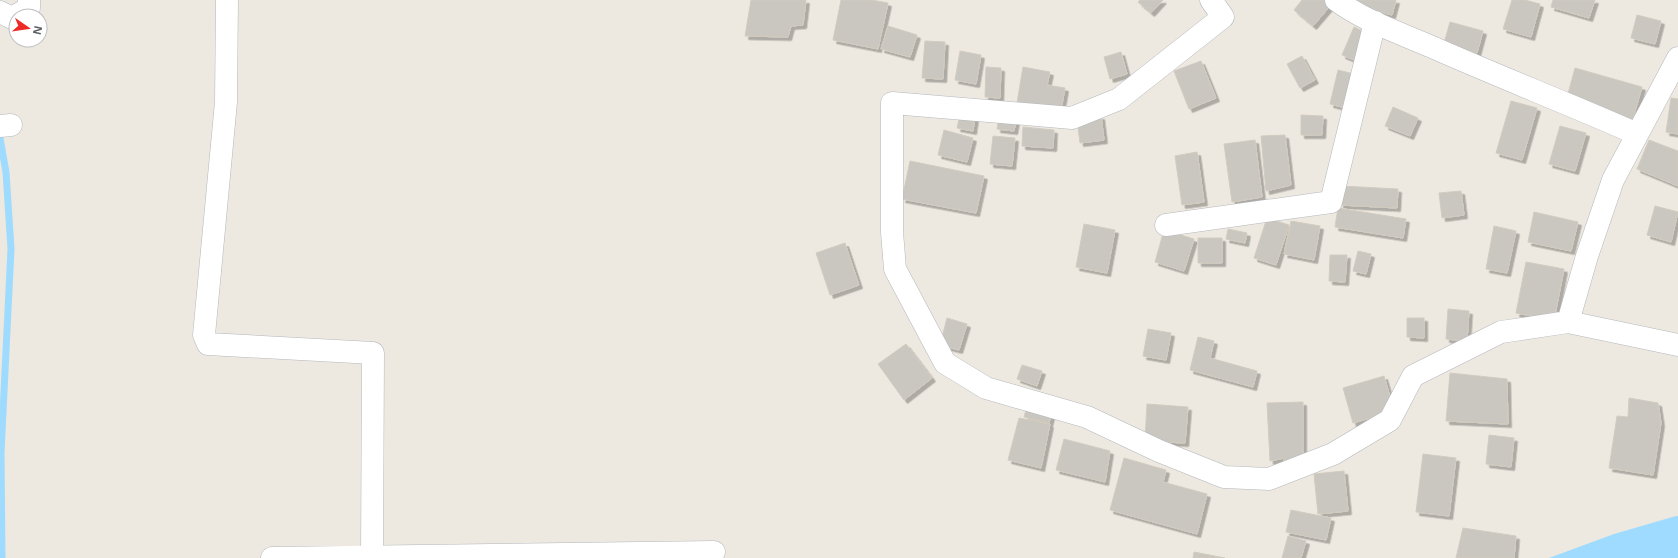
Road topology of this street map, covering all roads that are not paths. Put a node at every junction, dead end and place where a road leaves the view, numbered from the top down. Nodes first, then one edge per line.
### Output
1 (29, 0) edge
2 (227, 0) edge
3 (1211, 0) edge
4 (1336, 0) edge
5 (0, 12) edge
6 (1375, 22) junction
7 (1678, 58) edge
8 (1637, 134) junction
9 (1166, 225) dead end
10 (1568, 322) junction
11 (1678, 345) edge
12 (714, 552) dead end
13 (372, 557) junction
14 (272, 558) edge

1 - 5 street
2 - 13 street
3 - 10 street
4 - 6 street
6 - 8 street
6 - 9 street
7 - 8 street
8 - 10 street
10 - 11 street
12 - 13 street
13 - 14 street

